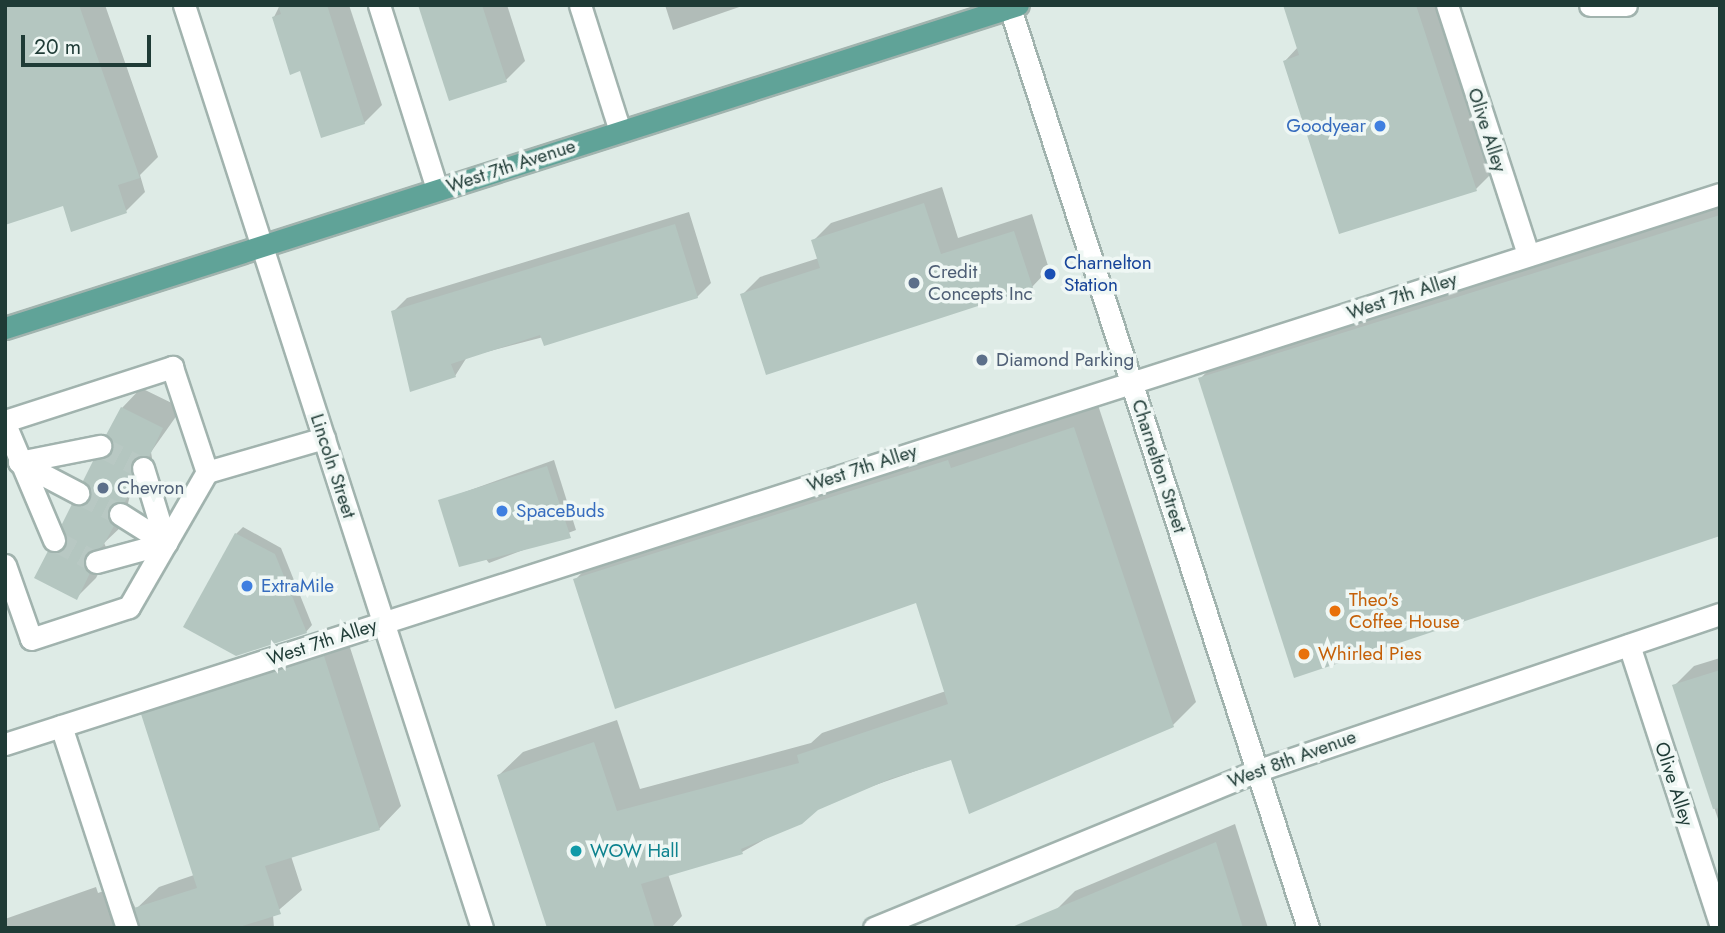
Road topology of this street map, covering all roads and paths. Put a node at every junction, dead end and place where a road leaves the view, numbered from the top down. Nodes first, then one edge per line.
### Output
1 (184, 5) edge
2 (379, 5) edge
3 (580, 5) edge
4 (1447, 5) edge
5 (1590, 5) edge
6 (1626, 5) edge
7 (1012, 6) edge
8 (620, 131) junction
9 (437, 189) junction
10 (1720, 194) edge
11 (262, 245) junction
12 (1528, 255) junction
13 (5, 328) edge
14 (1132, 382) junction
15 (5, 423) edge
16 (324, 438) junction
17 (100, 446) tunnel mouth
18 (19, 462) junction
19 (143, 468) dead end
20 (207, 472) junction
21 (78, 493) tunnel mouth
22 (120, 514) tunnel mouth
23 (54, 540) tunnel mouth
24 (166, 543) junction
25 (96, 562) tunnel mouth
26 (5, 565) edge
27 (1720, 614) edge
28 (384, 622) junction
29 (1629, 645) junction
30 (61, 726) junction
31 (5, 744) edge
32 (1256, 771) junction
33 (1720, 924) edge
34 (127, 928) edge
35 (482, 928) edge
36 (874, 928) edge
37 (1308, 928) edge

1 - 11 street, Lincoln Street
2 - 9 street
3 - 8 street
4 - 12 street, Olive Alley
5 - 6 street
7 - 8 main road, West 7th Avenue
7 - 14 street, Charnelton Street
8 - 9 main road, West 7th Avenue
9 - 11 main road, West 7th Avenue
10 - 12 street, West 7th Alley
11 - 13 main road, West 7th Avenue
11 - 16 street, Lincoln Street
12 - 14 street, West 7th Alley
14 - 28 street, West 7th Alley
14 - 32 street, Charnelton Street
15 - 18 street
15 - 20 street
16 - 20 street
16 - 28 street, Lincoln Street
17 - 18 street
18 - 21 street
18 - 23 street
19 - 24 street
20 - 24 street
22 - 24 street
24 - 25 street
24 - 26 street
27 - 29 street, West 8th Avenue
28 - 30 street, West 7th Alley
28 - 35 street, Lincoln Street
29 - 32 street, West 8th Avenue
29 - 33 street, Olive Alley
30 - 31 street, West 7th Alley
30 - 34 street
32 - 36 street, West 8th Avenue
32 - 37 street, Charnelton Street

